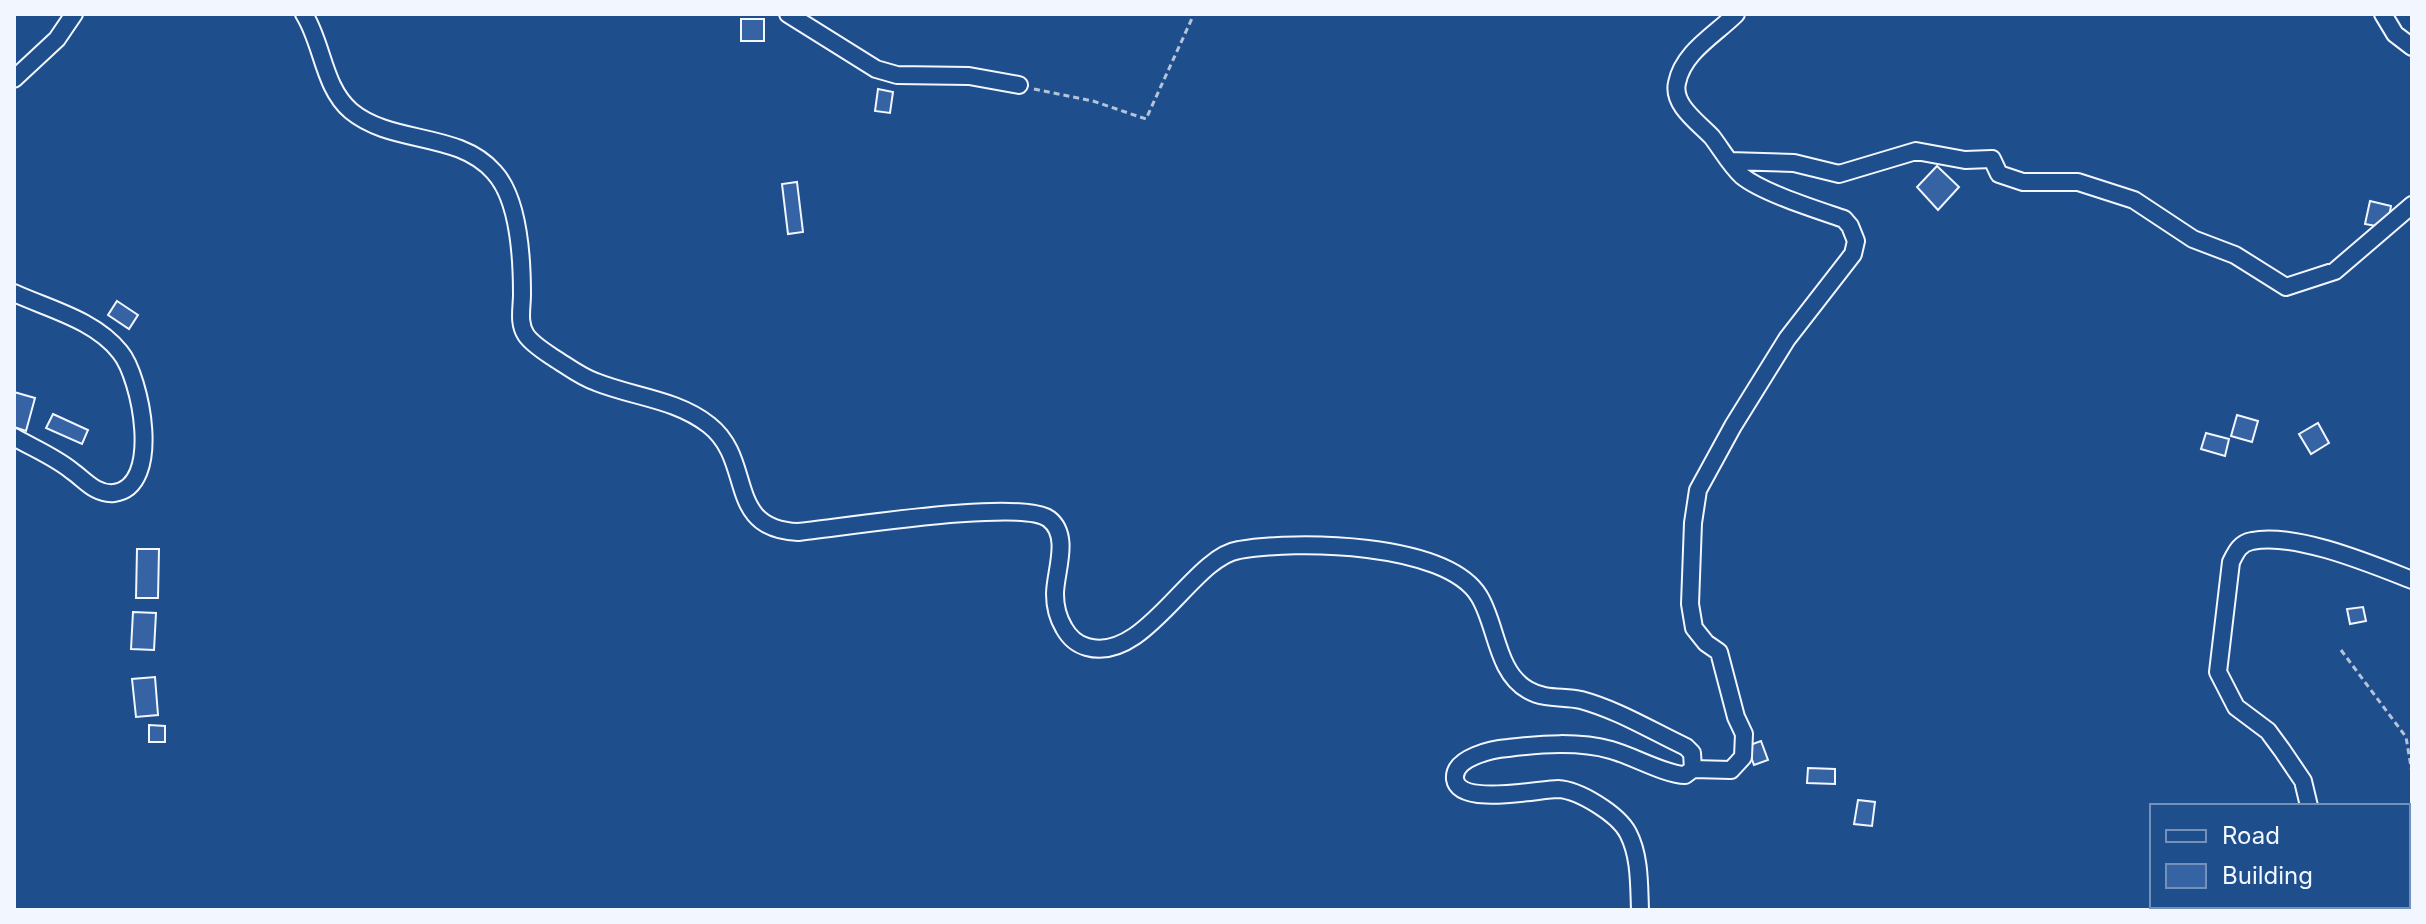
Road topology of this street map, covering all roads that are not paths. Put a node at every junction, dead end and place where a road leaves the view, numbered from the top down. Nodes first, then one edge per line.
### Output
1 (74, 14) edge
2 (304, 14) edge
3 (788, 14) edge
4 (1736, 14) edge
5 (2383, 14) edge
6 (2412, 47) edge
7 (14, 79) edge
8 (1019, 85) road end
9 (1729, 161) junction
10 (2412, 205) edge
11 (14, 293) edge
12 (14, 437) edge
13 (2412, 580) edge
14 (1693, 769) junction
15 (2309, 804) edge
16 (1640, 910) edge

1 - 7 street
2 - 14 street
3 - 8 street
4 - 9 street
5 - 6 street
9 - 10 street
9 - 14 street
11 - 12 street
13 - 15 street
14 - 16 street

